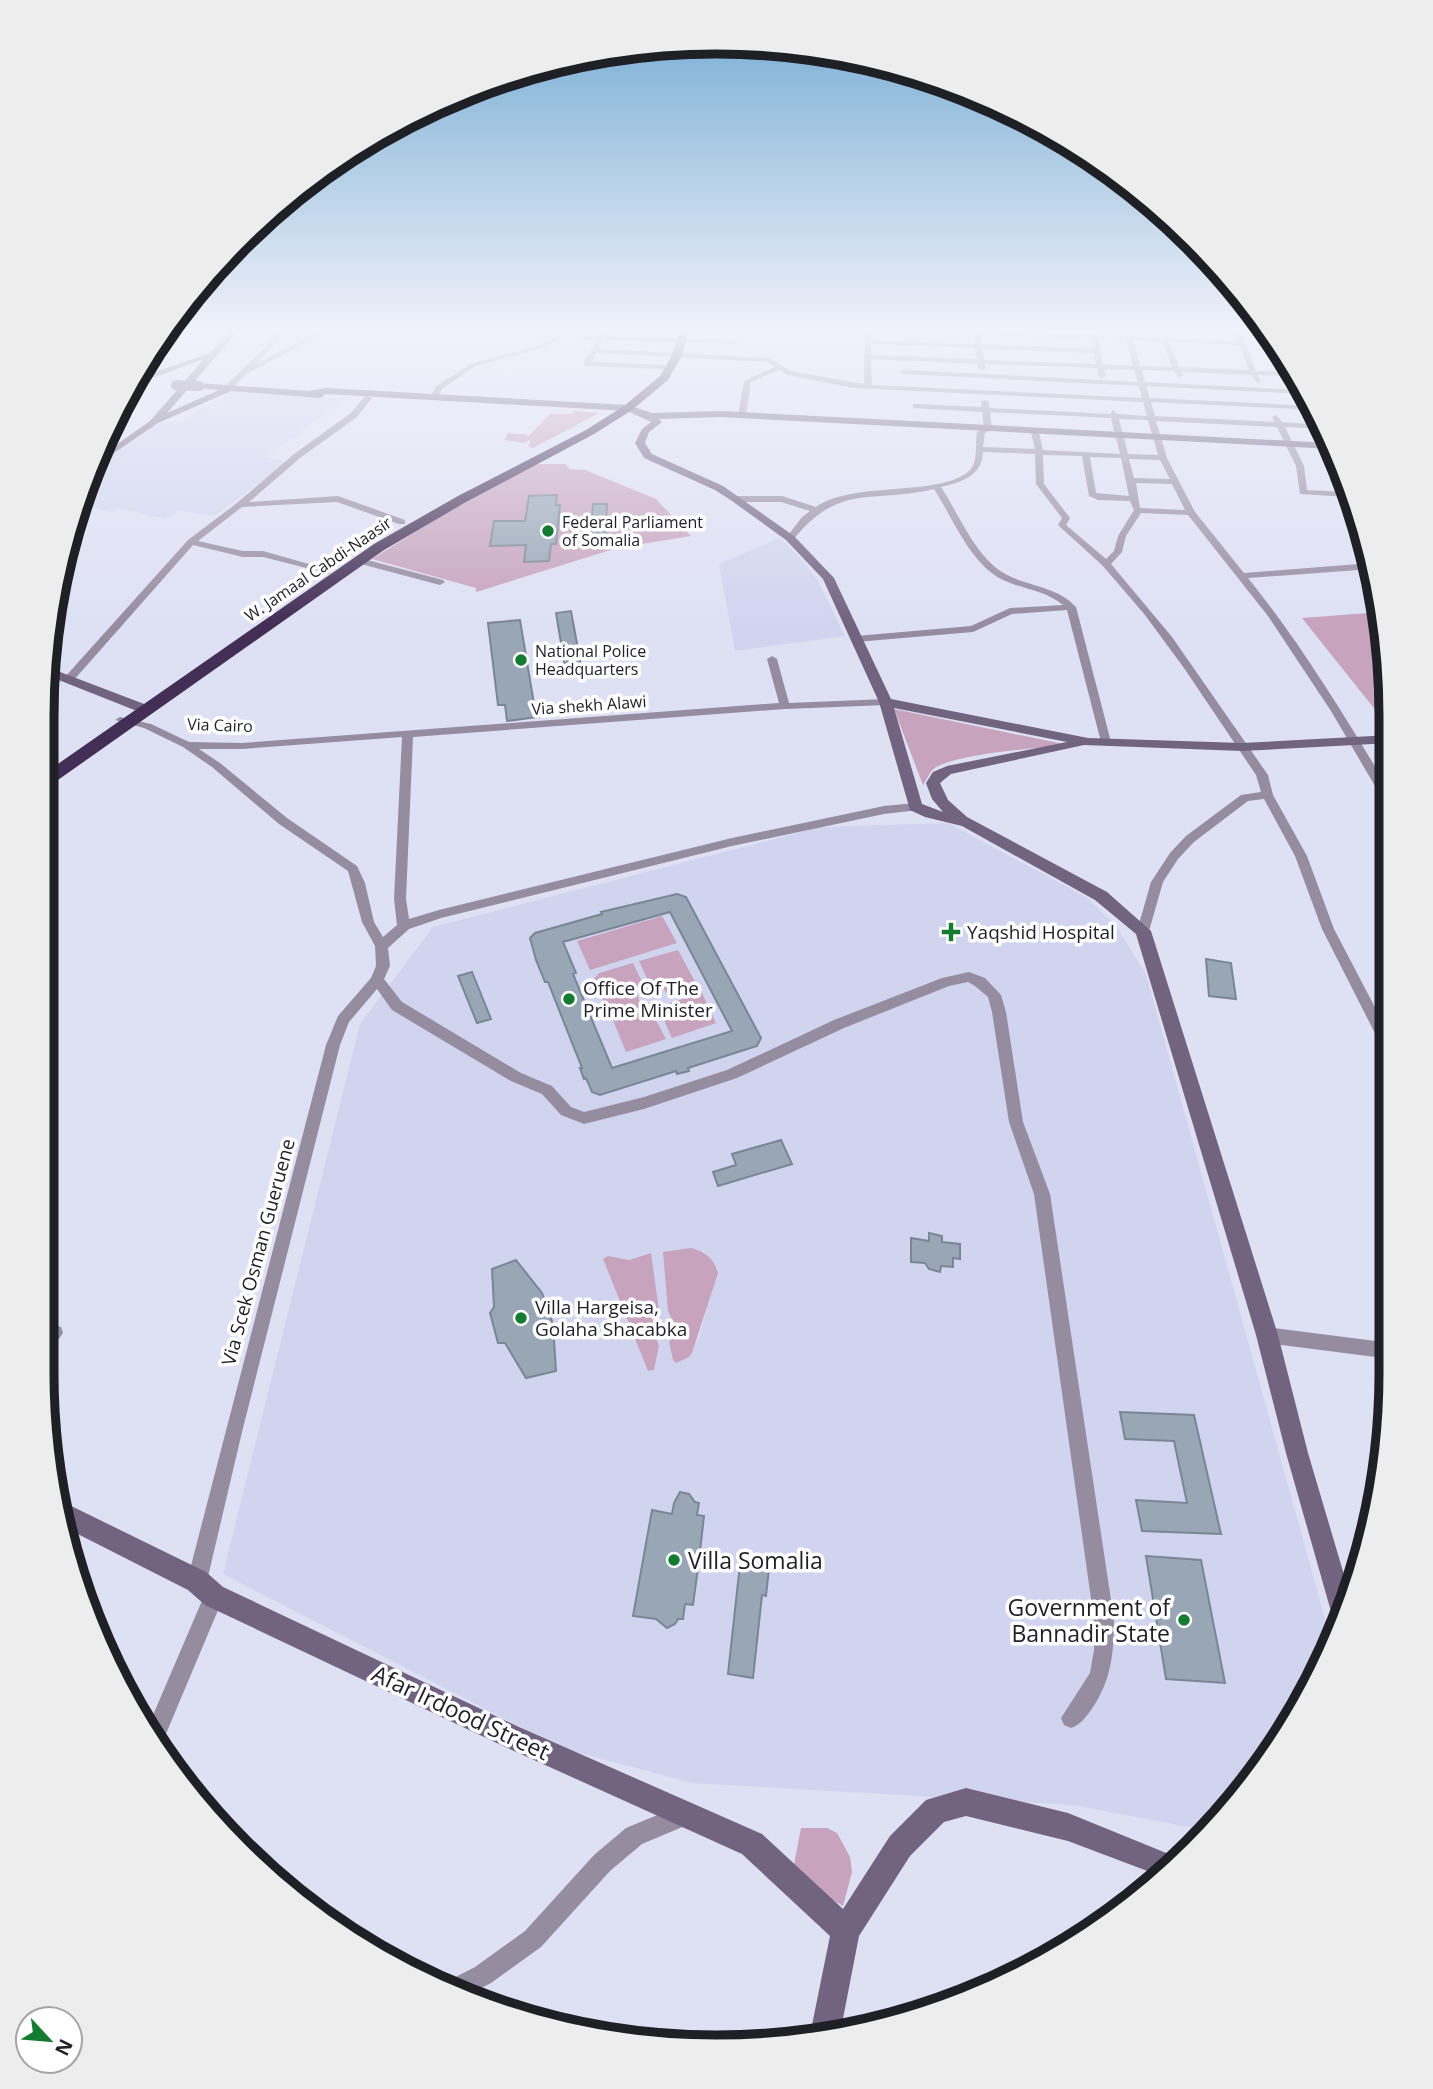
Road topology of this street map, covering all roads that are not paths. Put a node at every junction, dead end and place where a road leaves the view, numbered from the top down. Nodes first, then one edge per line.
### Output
1 (147, 427) edge
2 (337, 427) edge
3 (591, 427) edge
4 (650, 427) edge
5 (957, 427) edge
6 (1076, 427) edge
7 (1118, 427) edge
8 (1155, 427) edge
9 (1197, 427) edge
10 (1281, 427) edge
11 (988, 429) junction
12 (1035, 432) junction
13 (1077, 434) junction
14 (1121, 437) junction
15 (1159, 438) junction
16 (1202, 440) junction
17 (1290, 443) junction
18 (1320, 445) edge
19 (979, 449) junction
20 (1040, 451) junction
21 (1085, 453) junction
22 (109, 454) edge
23 (541, 454) junction
24 (1126, 456) junction
25 (1163, 457) junction
26 (1131, 480) junction
27 (1175, 482) junction
28 (937, 487) junction
29 (1340, 494) edge
30 (736, 499) junction
31 (1135, 499) junction
32 (240, 505) junction
33 (815, 510) junction
34 (1138, 510) junction
35 (1191, 513) junction
36 (402, 522) junction
37 (790, 538) junction
38 (191, 542) junction
39 (372, 547) junction
40 (360, 561) junction
41 (1105, 564) junction
42 (1361, 567) edge
43 (327, 572) junction
44 (1241, 576) junction
45 (440, 582) dead end
46 (1071, 607) junction
47 (856, 639) junction
48 (772, 659) dead end
49 (56, 674) edge
50 (69, 679) junction
51 (886, 702) junction
52 (785, 706) junction
53 (136, 716) junction
54 (408, 734) junction
55 (1379, 740) edge
56 (295, 741) joint
57 (1088, 742) junction
58 (1106, 742) junction
59 (1354, 742) junction
60 (187, 745) junction
61 (1242, 747) junction
62 (54, 767) edge
63 (54, 774) edge
64 (1379, 783) edge
65 (1267, 795) junction
66 (915, 807) junction
67 (966, 822) junction
68 (404, 926) junction
69 (1143, 931) junction
70 (381, 946) junction
71 (377, 980) junction
72 (1379, 1029) edge
73 (1267, 1335) junction
74 (1379, 1349) edge
75 (71, 1518) edge
76 (206, 1588) junction
77 (1339, 1598) edge
78 (1071, 1718) dead end
79 (158, 1727) edge
80 (684, 1815) junction
81 (1160, 1863) edge
82 (846, 1931) junction
83 (465, 1985) edge
84 (827, 2025) edge

1 - 22 street
2 - 32 street
3 - 23 highway, W. Jamaal Cabdi-Naasir
4 - 30 street
5 - 11 street
6 - 13 street
7 - 14 street
8 - 15 street
9 - 16 street
10 - 17 street
11 - 12 street
11 - 19 street
12 - 13 street
12 - 20 street
13 - 14 street
14 - 15 street
14 - 24 street
15 - 16 street
15 - 25 street
16 - 17 street
17 - 18 street
17 - 29 street
19 - 20 street
19 - 28 street
20 - 21 street
20 - 41 street
21 - 24 street
21 - 31 street
23 - 36 highway, W. Jamaal Cabdi-Naasir
23 - 39 highway, W. Jamaal Cabdi-Naasir
24 - 25 street
24 - 26 street
25 - 27 street
26 - 27 street
26 - 31 street
27 - 35 street
28 - 33 street
28 - 46 street
30 - 33 street
30 - 37 street
31 - 34 street
32 - 36 street
32 - 38 street
33 - 37 street
34 - 35 street
34 - 41 street
35 - 44 street
36 - 39 highway, W. Jamaal Cabdi-Naasir
37 - 47 street
38 - 43 street
38 - 50 street
39 - 40 highway, W. Jamaal Cabdi-Naasir
39 - 43 highway, W. Jamaal Cabdi-Naasir
40 - 45 street
40 - 53 highway, W. Jamaal Cabdi-Naasir
41 - 61 street
42 - 44 street
43 - 53 highway, W. Jamaal Cabdi-Naasir
44 - 59 street
46 - 47 street
46 - 58 street
47 - 51 street
48 - 52 street
49 - 50 street, Via Cairo
50 - 53 street, Via Cairo
51 - 52 street, Via shekh Alawi
51 - 57 street
51 - 66 street
52 - 54 street, Via shekh Alawi
53 - 60 street, Via Cairo
53 - 62 highway, W. Jamaal Cabdi-Naasir
53 - 63 highway, W. Jamaal Cabdi-Naasir
54 - 56 street, Via shekh Alawi
54 - 68 street
55 - 59 street
56 - 60 street, Via Cairo
57 - 58 street
57 - 67 street
58 - 61 street
59 - 61 street
59 - 64 street
60 - 70 street
61 - 65 street
65 - 69 street
65 - 72 street
66 - 67 street
66 - 68 street
67 - 69 street
68 - 70 street
69 - 73 street
70 - 71 street
71 - 76 street, Via Scek Osman Gueruene
71 - 78 street
73 - 74 street
73 - 77 street
75 - 76 street, Afar Irdood Street
76 - 79 street, Via Scek Osman Gueruene
76 - 80 street, Afar Irdood Street
80 - 82 street, Afar Irdood Street
80 - 83 street
81 - 82 street
82 - 84 street

